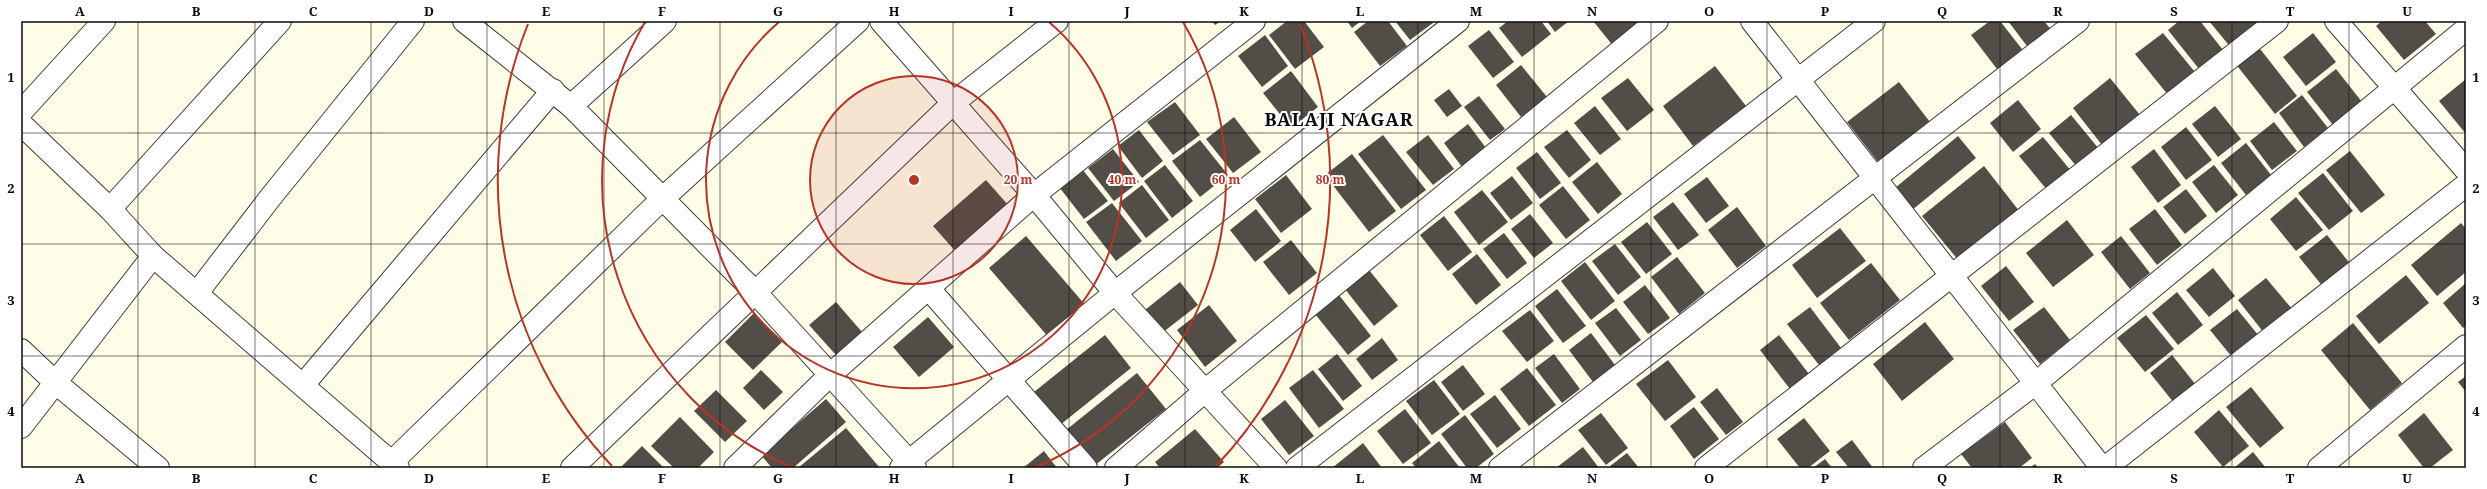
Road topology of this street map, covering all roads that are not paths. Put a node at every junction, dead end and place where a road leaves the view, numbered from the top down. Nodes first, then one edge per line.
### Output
1 (104, 21) edge
2 (280, 21) edge
3 (413, 21) edge
4 (464, 21) edge
5 (665, 21) edge
6 (858, 21) edge
7 (881, 21) edge
8 (1057, 21) edge
9 (1254, 21) edge
10 (1458, 21) edge
11 (1657, 21) edge
12 (1752, 21) edge
13 (1874, 21) edge
14 (2078, 21) edge
15 (2277, 21) edge
16 (2336, 21) edge
17 (2466, 29) edge
18 (1798, 81) junction
19 (2395, 88) junction
20 (553, 90) junction
21 (953, 103) junction
22 (571, 106) junction
23 (21, 112) edge
24 (21, 124) edge
25 (2466, 170) edge
26 (1873, 177) junction
27 (2466, 185) edge
28 (1034, 195) junction
29 (661, 200) junction
30 (110, 209) junction
31 (153, 256) junction
32 (1951, 275) junction
33 (929, 289) junction
34 (754, 291) junction
35 (197, 293) junction
36 (1115, 293) junction
37 (2466, 346) edge
38 (21, 350) edge
39 (830, 374) junction
40 (1010, 381) junction
41 (56, 383) junction
42 (2036, 383) junction
43 (303, 385) junction
44 (1206, 390) junction
45 (21, 427) edge
46 (395, 465) edge
47 (741, 466) edge
48 (908, 466) edge
49 (158, 468) edge
50 (572, 468) edge
51 (1086, 468) edge
52 (1116, 468) edge
53 (1276, 468) edge
54 (1297, 468) edge
55 (1500, 468) edge
56 (1706, 468) edge
57 (1924, 468) edge
58 (2104, 468) edge
59 (2319, 468) edge

1 - 23 street
2 - 30 street
3 - 35 street
4 - 20 street
5 - 22 street
6 - 29 street
7 - 21 street
8 - 21 street
9 - 28 street
10 - 36 street
11 - 44 street
12 - 18 street
13 - 18 street
14 - 26 street
15 - 32 street
16 - 19 street
17 - 19 street
18 - 26 street
18 - 54 street
19 - 25 street
19 - 42 street
20 - 22 street
20 - 43 street
21 - 28 street
21 - 34 street
22 - 29 street
24 - 30 street
26 - 32 street
26 - 55 street
27 - 58 street
28 - 33 street
28 - 36 street
29 - 34 street
29 - 46 street
30 - 31 street
31 - 35 street
31 - 41 street
32 - 42 street
32 - 56 street
33 - 39 street
33 - 40 street
34 - 39 street
34 - 50 street
35 - 43 street
36 - 40 street
36 - 44 street
37 - 59 street
38 - 41 street
39 - 47 street
39 - 48 street
40 - 48 street
40 - 51 street
41 - 45 street
41 - 49 street
42 - 57 street
42 - 58 street
43 - 46 street
44 - 52 street
44 - 53 street

